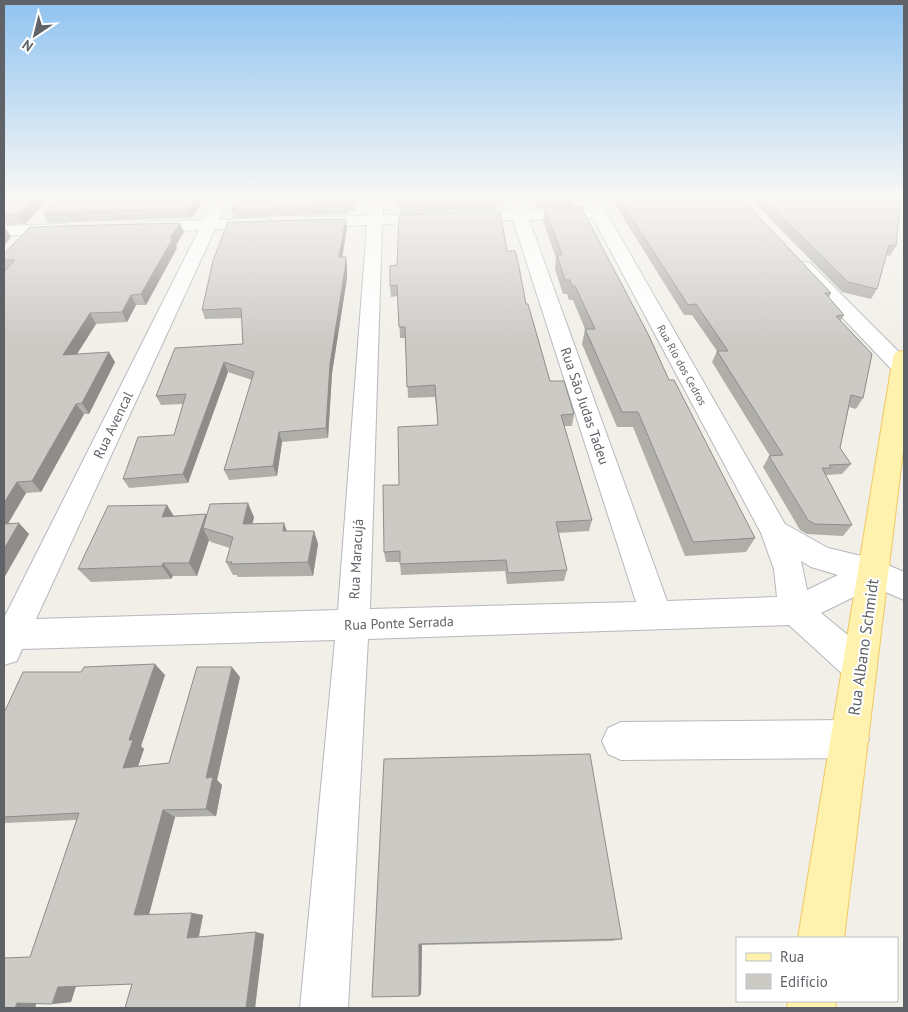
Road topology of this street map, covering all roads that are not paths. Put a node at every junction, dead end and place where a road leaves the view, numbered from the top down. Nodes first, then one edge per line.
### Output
1 (200, 245) edge
2 (373, 245) edge
3 (530, 245) edge
4 (616, 245) edge
5 (792, 255) edge
6 (903, 362) edge
7 (774, 532) junction
8 (889, 580) edge
9 (795, 611) junction
10 (656, 614) junction
11 (353, 624) junction
12 (7, 641) edge
13 (860, 667) junction
14 (850, 739) junction
15 (621, 741) dead end
16 (821, 937) edge
17 (324, 1008) edge

1 - 12 street, Rua Avencal
2 - 11 street, Rua Maracujá
3 - 10 street, Rua São Judas Tadeu
4 - 7 street, Rua Rio dos Cedros
5 - 6 street
6 - 8 main road, Rua Albano Schmidt
7 - 8 street
7 - 9 street, Rua Rio dos Cedros
8 - 9 street, Rua Ponte Serrada
8 - 13 main road, Rua Albano Schmidt
9 - 10 street, Rua Ponte Serrada
9 - 13 street
10 - 11 street, Rua Ponte Serrada
11 - 12 street, Rua Ponte Serrada
11 - 17 street, Rua Maracujá
13 - 14 main road, Rua Albano Schmidt
14 - 15 street
14 - 16 main road, Rua Albano Schmidt

